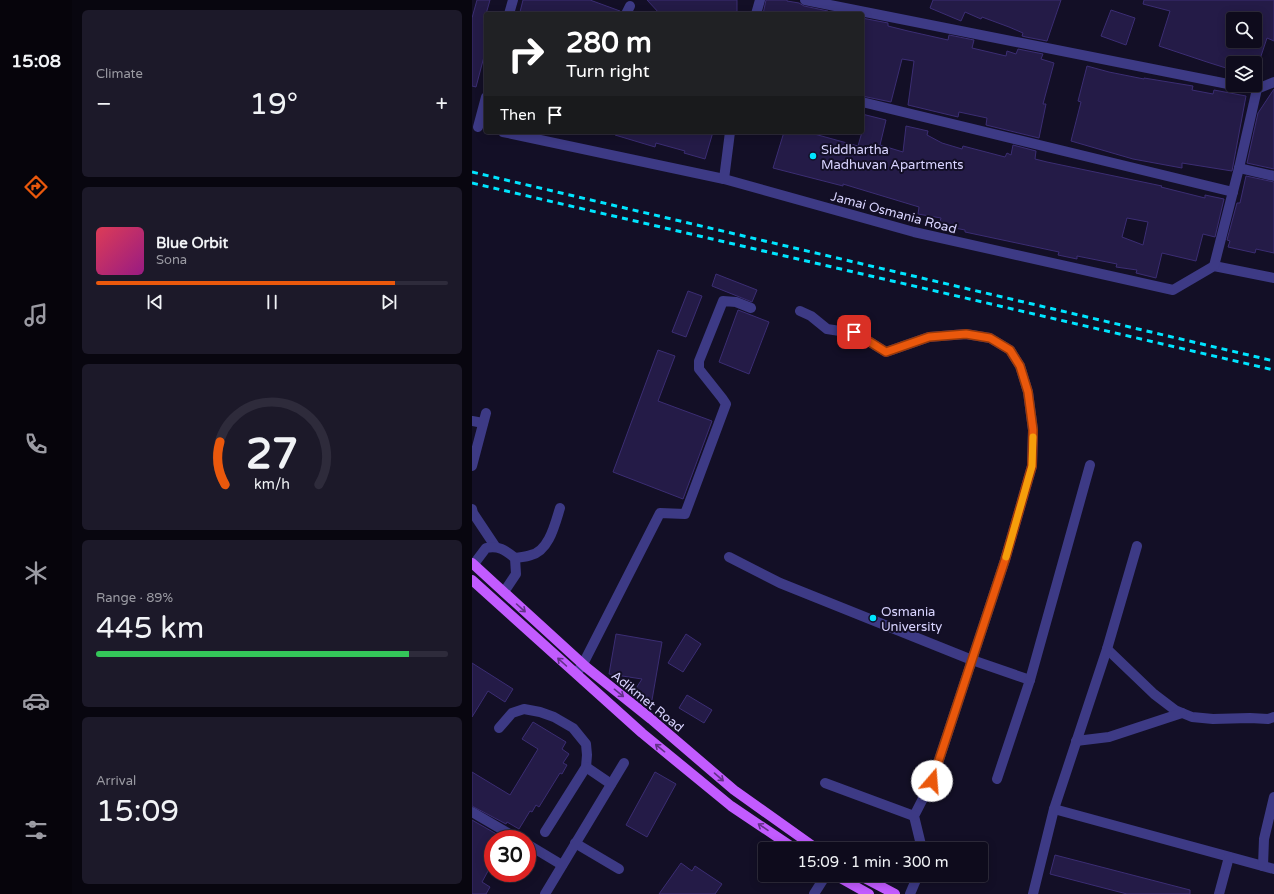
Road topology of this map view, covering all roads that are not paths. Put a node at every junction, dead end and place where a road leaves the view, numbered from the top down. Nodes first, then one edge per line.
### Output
1 (513, 0) edge
2 (760, 0) edge
3 (805, 0) edge
4 (510, 12) edge
5 (757, 12) edge
6 (1274, 82) edge
7 (1226, 83) edge
8 (1262, 87) edge
9 (1256, 92) edge
10 (864, 102) edge
11 (484, 106) edge
12 (479, 127) edge
13 (513, 134) edge
14 (730, 134) edge
15 (1240, 168) junction
16 (1274, 176) edge
17 (724, 179) junction
18 (1233, 192) junction
19 (1214, 266) junction
20 (1274, 278) edge
21 (751, 308) dead end
22 (800, 311) dead end
23 (486, 413) dead end
24 (472, 421) edge
25 (483, 423) junction
26 (1090, 465) dead end
27 (472, 466) edge
28 (560, 508) dead end
29 (472, 509) edge
30 (495, 546) junction
31 (1137, 546) dead end
32 (729, 557) dead end
33 (515, 558) junction
34 (473, 564) edge
35 (472, 580) edge
36 (504, 592) junction
37 (1107, 649) junction
38 (972, 660) junction
39 (583, 664) junction
40 (575, 674) junction
41 (1030, 680) junction
42 (1182, 713) junction
43 (1274, 717) edge
44 (499, 728) dead end
45 (1076, 741) junction
46 (624, 763) dead end
47 (586, 767) junction
48 (997, 779) dead end
49 (825, 782) dead end
50 (611, 784) junction
51 (1274, 797) edge
52 (1054, 809) junction
53 (472, 812) edge
54 (914, 816) junction
55 (503, 830) edge
56 (544, 832) dead end
57 (785, 842) edge
58 (807, 842) edge
59 (920, 842) edge
60 (575, 843) junction
61 (536, 849) edge
62 (1229, 857) junction
63 (562, 865) junction
64 (1263, 866) junction
65 (619, 869) dead end
66 (1274, 870) edge
67 (822, 882) edge
68 (848, 882) edge
69 (872, 882) edge
70 (915, 882) edge
71 (545, 894) edge
72 (814, 894) edge
73 (869, 894) edge
74 (895, 894) edge
75 (910, 894) edge
76 (1033, 894) edge
77 (1219, 894) edge

1 - 4 street
2 - 5 street
3 - 7 street
6 - 8 street
9 - 15 street
10 - 18 street
11 - 12 street
13 - 17 street, Jamai Osmania Road
14 - 17 street
15 - 16 street
15 - 18 street
17 - 19 street, Jamai Osmania Road
18 - 19 street
19 - 20 street
21 - 39 street
22 - 38 street
23 - 25 street
24 - 25 street
25 - 27 street
26 - 41 street
28 - 33 street
29 - 30 street
30 - 33 street
30 - 34 street
31 - 37 street
32 - 38 street
33 - 36 street
34 - 36 main road, Adikmet Road
40 -> 35 main road, Adikmet Road
36 -> 39 main road, Adikmet Road
37 - 42 street
37 - 45 street
38 - 41 street
38 - 54 street
39 - 40 street
39 -> 58 main road, Adikmet Road
57 -> 40 main road, Adikmet Road
41 - 48 street
42 - 43 street
42 - 45 street
44 - 47 street
45 - 52 street
46 - 50 street
47 - 50 street
47 - 56 street
49 - 54 street
50 - 60 street
51 - 64 street
52 - 62 street
52 - 76 street
53 - 55 street
54 - 59 street
60 - 63 street
60 - 65 street
61 - 63 street
62 - 64 street
62 - 77 street
63 - 71 street
64 - 66 street
67 - 72 street
68 - 73 main road
69 - 74 main road
70 - 75 street

